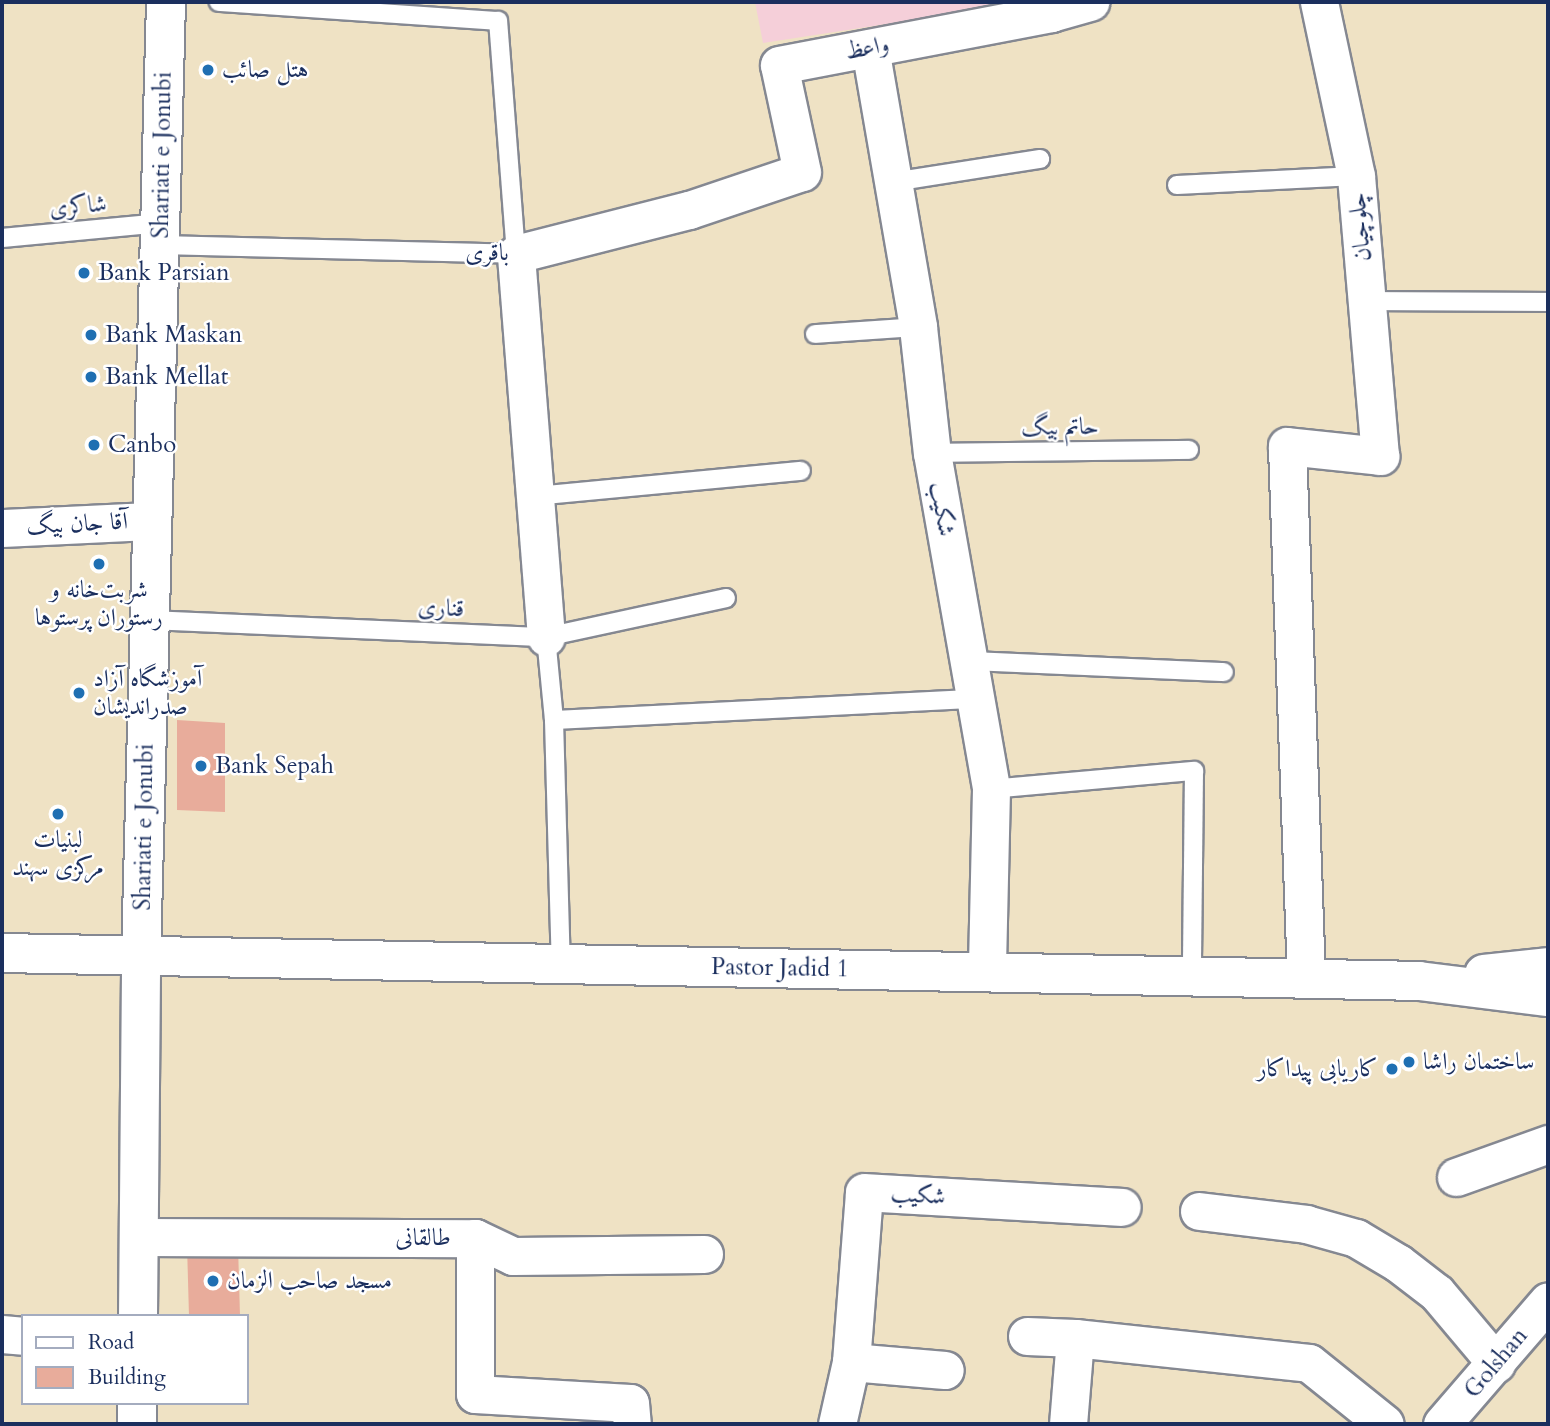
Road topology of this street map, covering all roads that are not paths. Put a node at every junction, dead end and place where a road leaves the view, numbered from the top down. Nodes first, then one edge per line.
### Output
1 (166, 2) edge
2 (219, 2) edge
3 (1090, 2) edge
4 (1319, 2) edge
5 (1051, 7) edge
6 (870, 48) junction
7 (1040, 159) dead end
8 (802, 172) joint
9 (1356, 176) junction
10 (893, 182) junction
11 (1177, 185) dead end
12 (160, 234) junction
13 (2, 237) edge
14 (516, 254) junction
15 (1367, 301) junction
16 (1548, 302) edge
17 (918, 327) junction
18 (815, 334) dead end
19 (1189, 450) dead end
20 (932, 453) junction
21 (802, 471) dead end
22 (535, 496) junction
23 (152, 521) junction
24 (2, 528) edge
25 (726, 598) dead end
26 (149, 620) junction
27 (546, 637) junction
28 (968, 661) junction
29 (1224, 672) dead end
30 (975, 699) junction
31 (554, 720) junction
32 (990, 789) junction
33 (2, 953) edge
34 (141, 956) junction
35 (561, 964) junction
36 (1548, 967) edge
37 (988, 972) junction
38 (1192, 976) junction
39 (1306, 978) junction
40 (1419, 981) junction
41 (1548, 997) edge
42 (1548, 1144) edge
43 (1456, 1177) dead end
44 (1122, 1207) dead end
45 (1199, 1211) dead end
46 (138, 1237) junction
47 (475, 1238) junction
48 (704, 1254) dead end
49 (1548, 1301) edge
50 (138, 1314) edge
51 (2, 1334) edge
52 (21, 1336) edge
53 (1027, 1336) dead end
54 (1075, 1338) junction
55 (851, 1362) junction
56 (1496, 1363) junction
57 (945, 1370) dead end
58 (137, 1405) edge
59 (491, 1410) edge
60 (137, 1424) edge
61 (632, 1424) edge
62 (837, 1424) edge
63 (1068, 1424) edge
64 (1385, 1424) edge
65 (1442, 1424) edge

1 - 12 main road, Shariati e Jonubi
2 - 14 lane
3 - 5 street, واعظ
4 - 9 street, چلوچیان
5 - 6 street, واعظ
6 - 8 street, واعظ
6 - 10 street, شکیب
7 - 10 lane
8 - 14 street, باقری
9 - 11 lane
9 - 15 street, چلوچیان
10 - 17 street, شکیب
12 - 13 lane, شاکری
12 - 14 lane, باقری
12 - 23 main road, Shariati e Jonubi
14 - 22 street
15 - 16 lane
15 - 39 street, چلوچیان
17 - 18 lane
17 - 20 street, شکیب
19 - 20 lane, حاتم بیگ
20 - 28 street, شکیب
21 - 22 lane
22 - 27 street
23 - 24 street, آقا جان بیگ
23 - 26 main road, Shariati e Jonubi
25 - 27 lane, قناری
26 - 27 lane, قناری
26 - 34 main road, Shariati e Jonubi
27 - 31 lane
28 - 29 lane
28 - 30 street, شکیب
30 - 31 lane
30 - 32 street, شکیب
31 - 35 lane
32 - 37 street, شکیب
32 - 38 lane
33 - 34 main road, Pastor Jadid 1
34 - 35 main road, Pastor Jadid 1
34 - 46 main road, Shariati e Jonubi
35 - 37 main road, Pastor Jadid 1
36 - 40 main road, Pastor Jadid 1
37 - 38 main road, Pastor Jadid 1
38 - 39 main road, Pastor Jadid 1
39 - 40 main road, Pastor Jadid 1
40 - 41 main road, Pastor Jadid 1
42 - 43 street
44 - 55 street, شکیب
45 - 56 street
46 - 47 street, طالقانی
46 - 50 main road, Shariati e Jonubi
47 - 48 street, طالقانی
47 - 59 street
49 - 56 street, Golshan
51 - 52 street
53 - 54 street
54 - 63 street
54 - 64 street
55 - 57 street
55 - 62 street, شکیب
56 - 65 street, Golshan
58 - 60 main road
59 - 61 street

